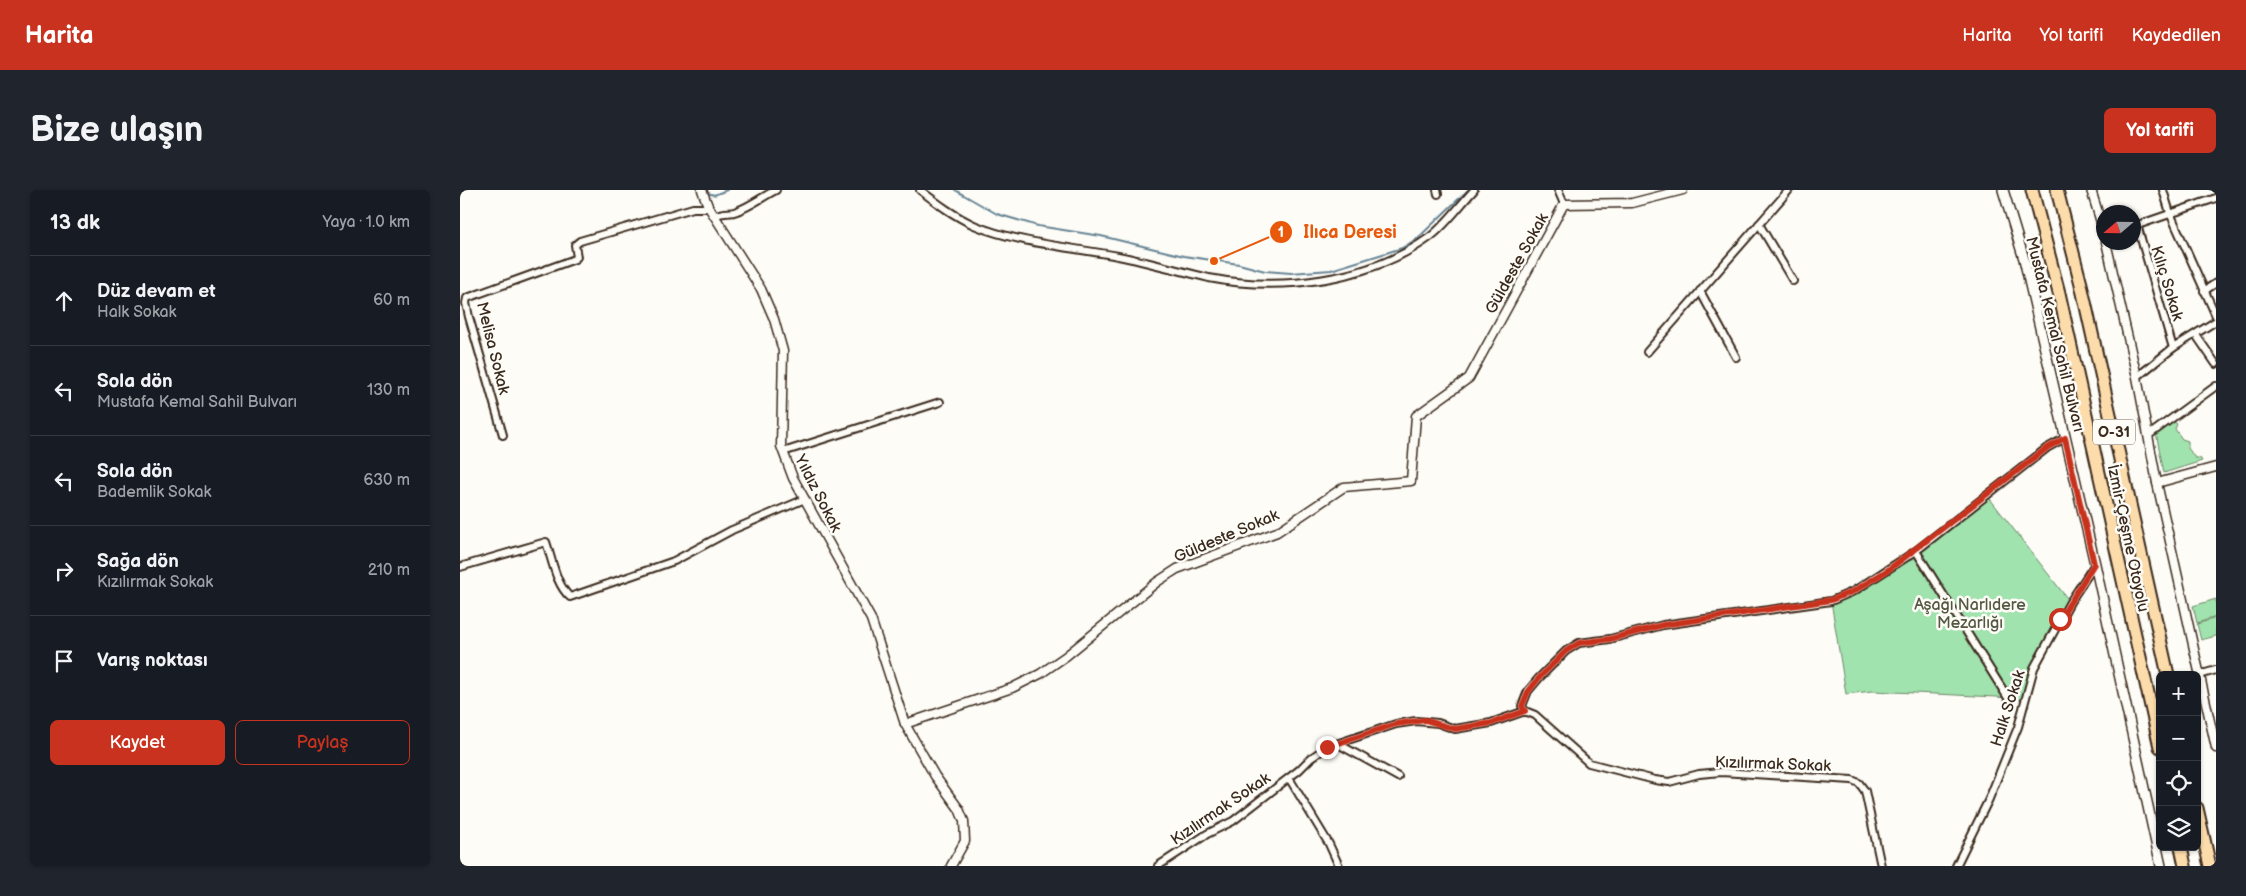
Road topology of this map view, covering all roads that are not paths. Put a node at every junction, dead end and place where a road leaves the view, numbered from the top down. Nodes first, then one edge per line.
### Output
1 (702, 190) edge
2 (776, 190) edge
3 (920, 190) edge
4 (1474, 190) edge
5 (1558, 190) edge
6 (1683, 190) edge
7 (1789, 190) edge
8 (2002, 190) edge
9 (2032, 190) edge
10 (2057, 190) edge
11 (2091, 190) edge
12 (2163, 190) edge
13 (2216, 198) edge
14 (1564, 204) junction
15 (2096, 206) edge
16 (709, 207) junction
17 (2170, 212) junction
18 (715, 216) junction
19 (1759, 224) junction
20 (2141, 224) edge
21 (2141, 245) edge
22 (2108, 250) edge
23 (1793, 281) dead end
24 (2216, 283) edge
25 (1700, 291) junction
26 (2204, 291) junction
27 (2216, 316) edge
28 (2216, 321) edge
29 (2196, 335) junction
30 (2173, 348) junction
31 (1647, 352) dead end
32 (1736, 357) dead end
33 (2216, 364) edge
34 (2137, 377) junction
35 (2216, 386) edge
36 (940, 402) dead end
37 (503, 435) dead end
38 (2149, 435) junction
39 (2065, 438) junction
40 (783, 452) junction
41 (2216, 467) edge
42 (2157, 483) junction
43 (805, 499) junction
44 (1916, 550) junction
45 (2094, 564) junction
46 (460, 567) edge
47 (2216, 670) edge
48 (2167, 671) edge
49 (2198, 671) edge
50 (2201, 675) edge
51 (2201, 684) edge
52 (2008, 698) dead end
53 (1525, 711) junction
54 (905, 724) junction
55 (2156, 729) edge
56 (1340, 745) junction
57 (2216, 748) edge
58 (1398, 777) dead end
59 (1289, 778) junction
60 (2201, 826) edge
61 (2182, 851) edge
62 (951, 866) edge
63 (1158, 866) edge
64 (1338, 866) edge
65 (1881, 866) edge
66 (1956, 866) edge
67 (2161, 866) edge
68 (2185, 866) edge
69 (2210, 866) edge

1 - 16 street, Yıldız Sokak
2 - 18 street
3 - 4 street
5 - 14 street
6 - 14 street, Güldeste Sokak
7 - 19 street
8 - 39 main road, Mustafa Kemal Sahil Bulvarı
9 - 55 highway, İzmir-Çeşme Otoyolu / O-31
10 - 48 highway, İzmir-Çeşme Otoyolu / O-31
11 - 15 street
12 - 17 street
13 - 17 street
14 - 54 street, Güldeste Sokak
16 - 18 street, Yıldız Sokak
16 - 37 street, Melisa Sokak
17 - 20 street
17 - 26 street
18 - 40 street, Yıldız Sokak
19 - 23 street
19 - 25 street
21 - 30 street, Kılıç Sokak
22 - 34 street
24 - 26 street
25 - 31 street
25 - 32 street
26 - 27 street
28 - 29 street
29 - 30 street
29 - 33 street
30 - 34 street
34 - 38 street
35 - 38 street
36 - 40 street
38 - 42 street
39 - 44 street
39 - 45 main road, Mustafa Kemal Sahil Bulvarı
40 - 43 street, Yıldız Sokak
41 - 42 street
42 - 49 street
43 - 46 street
43 - 54 street, Yıldız Sokak
44 - 52 street
44 - 53 street
45 - 66 street, Halk Sokak
45 - 67 main road, Mustafa Kemal Sahil Bulvarı
47 - 50 street
51 - 57 street
53 - 56 street, Kızılırmak Sokak
53 - 65 street, Kızılırmak Sokak
54 - 62 street, Yıldız Sokak
56 - 58 street
56 - 59 street, Kızılırmak Sokak
59 - 63 street, Kızılırmak Sokak
59 - 64 street
60 - 69 highway
61 - 68 highway

